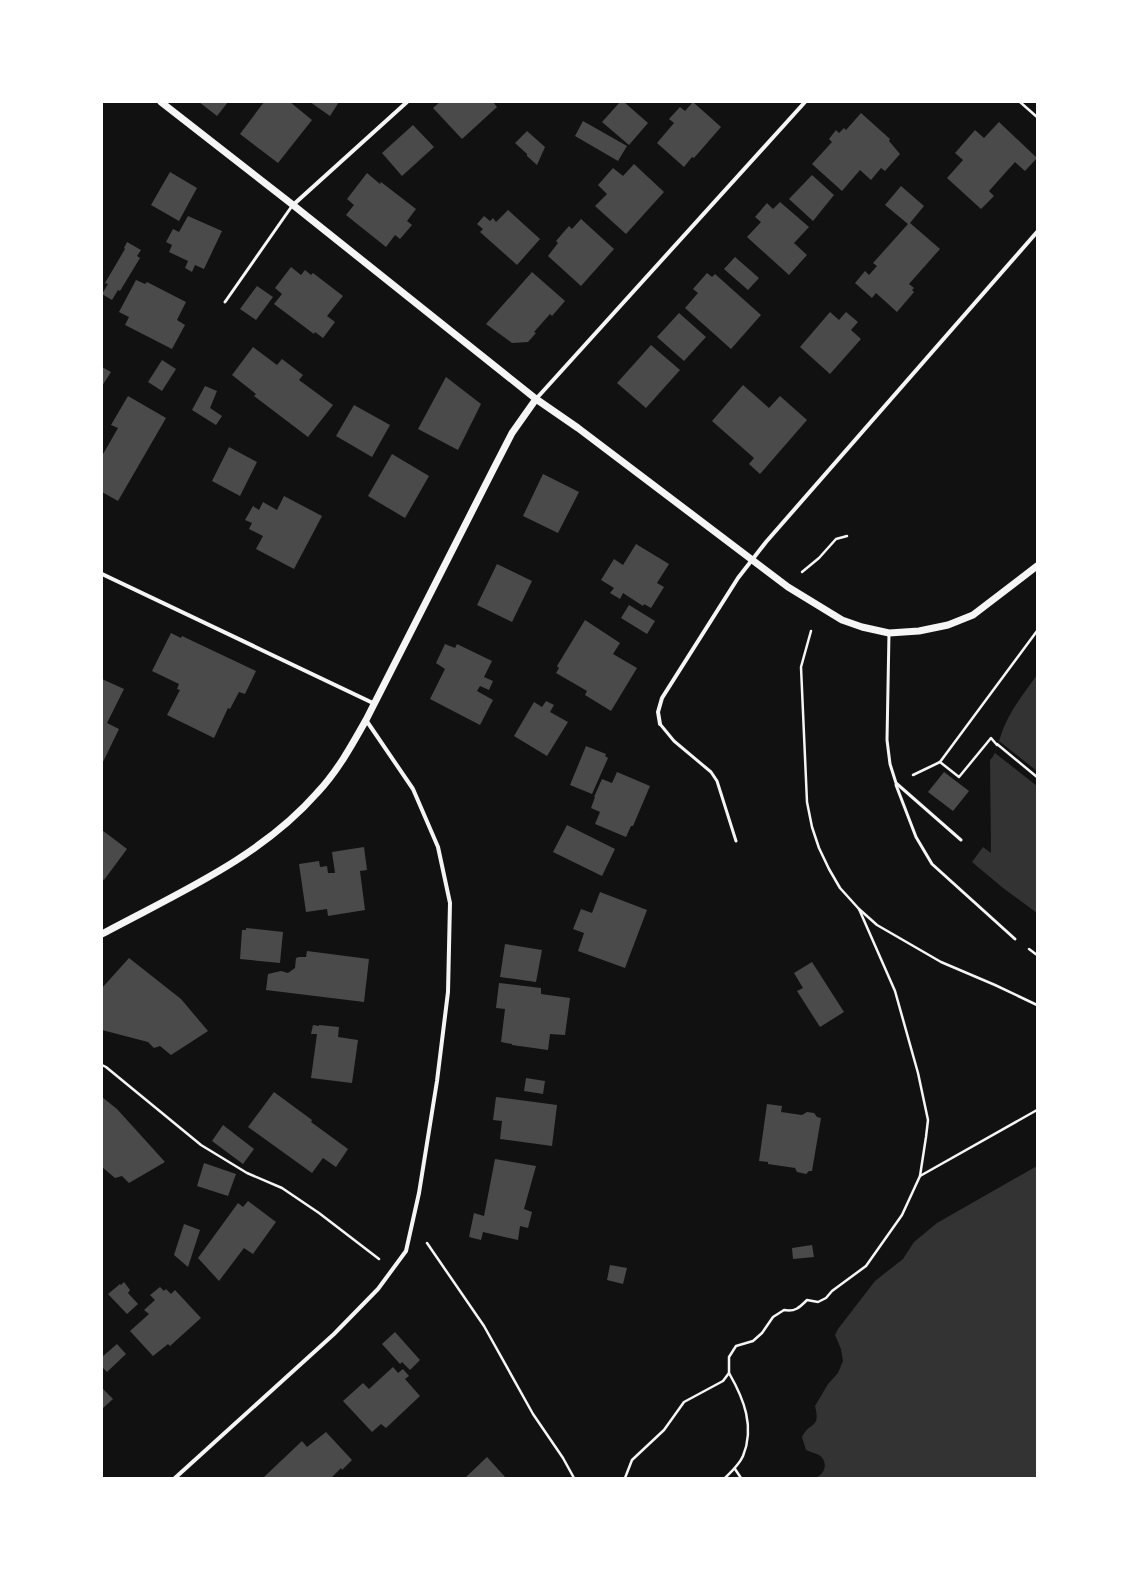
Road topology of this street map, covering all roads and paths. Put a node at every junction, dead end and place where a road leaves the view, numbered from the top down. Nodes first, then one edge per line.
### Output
1 (161, 102) edge
2 (406, 102) edge
3 (805, 102) edge
4 (1020, 102) edge
5 (1037, 117) edge
6 (293, 205) junction
7 (1037, 232) edge
8 (225, 302) dead end
9 (536, 400) junction
10 (847, 536) dead end
11 (753, 559) junction
12 (1037, 566) edge
13 (801, 572) dead end
14 (102, 574) edge
15 (812, 631) dead end
16 (1037, 631) edge
17 (889, 633) junction
18 (375, 704) junction
19 (366, 720) junction
20 (660, 724) joint
21 (940, 762) junction
22 (1037, 777) edge
23 (896, 783) junction
24 (961, 840) dead end
25 (736, 841) dead end
26 (859, 909) junction
27 (102, 934) edge
28 (1015, 939) dead end
29 (1037, 1005) edge
30 (102, 1065) edge
31 (1037, 1110) edge
32 (920, 1176) junction
33 (426, 1241) dead end
34 (392, 1270) junction
35 (729, 1373) junction
36 (735, 1468) junction
37 (175, 1478) edge
38 (574, 1478) edge
39 (625, 1478) edge
40 (725, 1478) edge
41 (740, 1478) edge

1 - 6 street
2 - 6 street
3 - 9 street
4 - 5 path
6 - 8 lane
6 - 9 street
7 - 11 street
9 - 11 street
9 - 18 street
10 - 13 path
11 - 17 street
11 - 20 street
12 - 17 street
14 - 18 street
15 - 26 path
16 - 21 path
17 - 23 lane
18 - 19 street
19 - 27 street
19 - 34 street
20 - 25 lane
21 - 22 path
21 - 23 path
23 - 24 lane
23 - 28 lane
26 - 29 path
26 - 32 path
30 - 34 path
31 - 32 path
32 - 35 path
33 - 38 path
34 - 37 street
35 - 36 path
35 - 39 path
36 - 40 path
36 - 41 path

